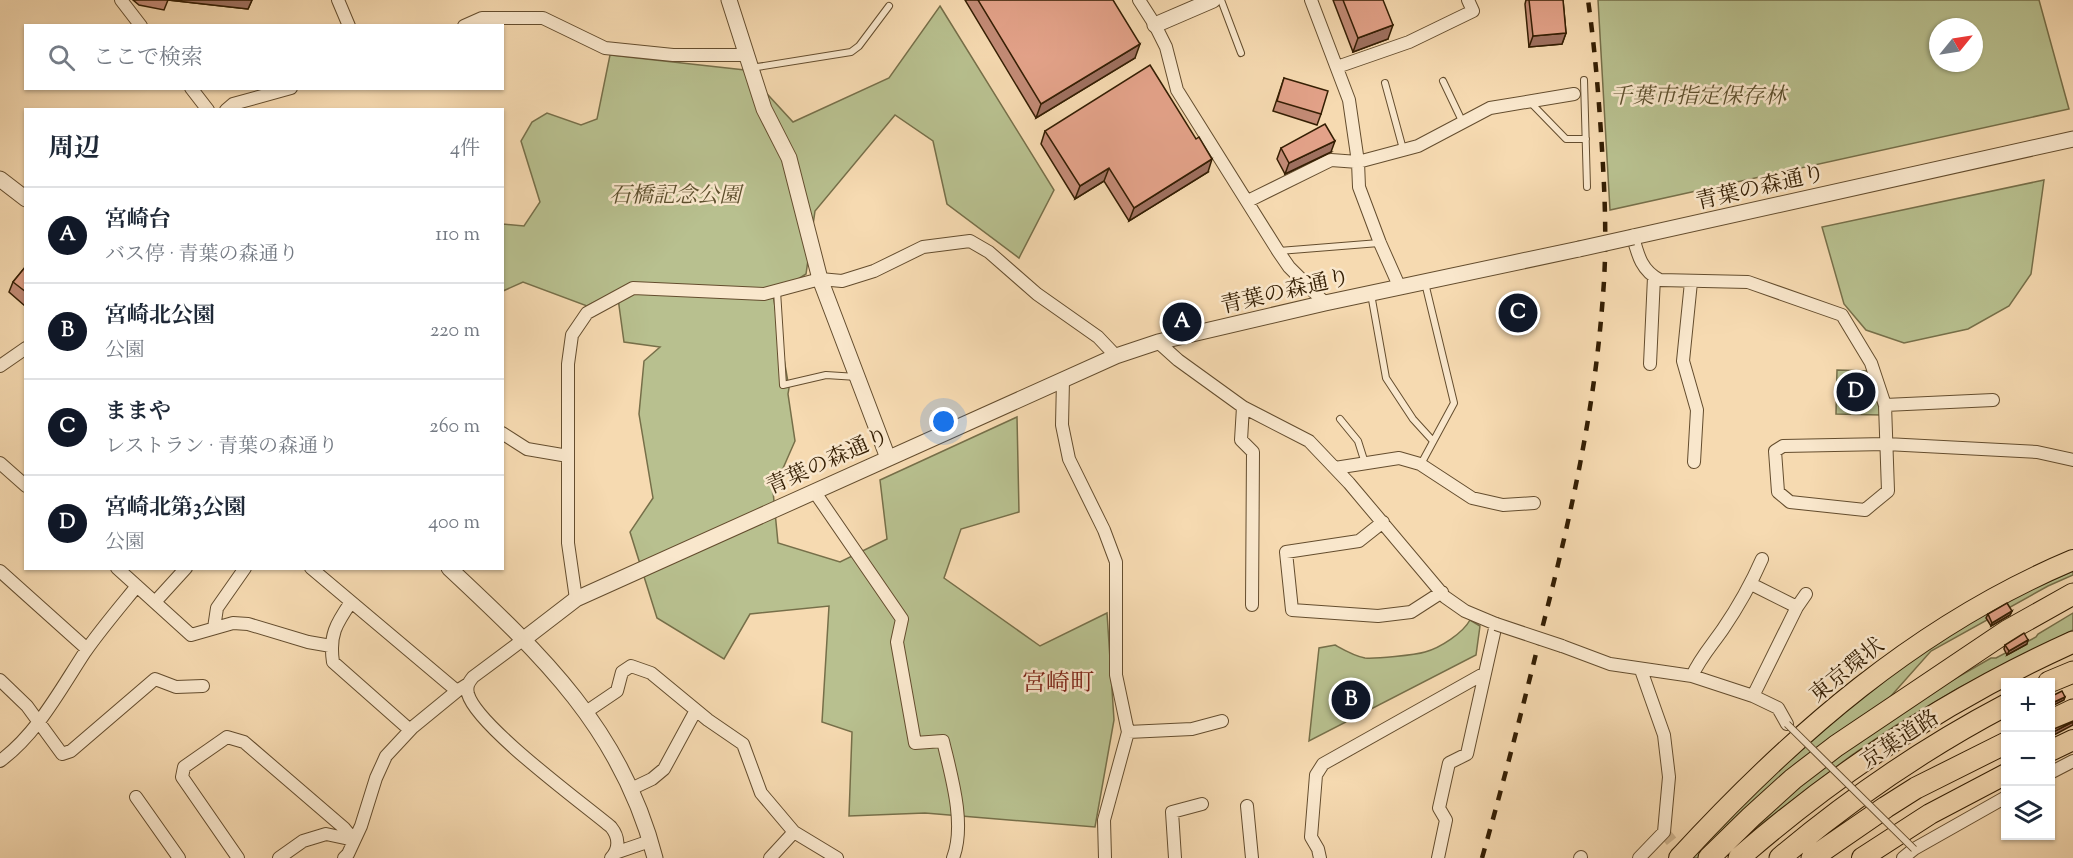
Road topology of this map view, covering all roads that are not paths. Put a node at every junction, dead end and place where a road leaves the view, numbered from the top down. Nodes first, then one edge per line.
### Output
1 (121, 0) edge
2 (338, 0) edge
3 (729, 0) edge
4 (1139, 0) edge
5 (1214, 0) edge
6 (1221, 0) edge
7 (1311, 0) edge
8 (1468, 0) edge
9 (889, 6) dead end
10 (139, 24) edge
11 (348, 24) edge
12 (468, 24) edge
13 (1155, 25) junction
14 (1241, 53) dead end
15 (748, 62) junction
16 (1337, 67) junction
17 (1584, 80) dead end
18 (1443, 81) dead end
19 (1385, 83) dead end
20 (193, 90) edge
21 (284, 90) edge
22 (1574, 94) dead end
23 (1529, 102) junction
24 (206, 108) edge
25 (228, 108) edge
26 (1463, 123) junction
27 (1586, 138) junction
28 (2073, 139) edge
29 (1403, 149) junction
30 (1358, 162) junction
31 (0, 179) edge
32 (1587, 187) dead end
33 (24, 197) edge
34 (1248, 201) junction
35 (1633, 237) junction
36 (1380, 243) junction
37 (1278, 251) junction
38 (1654, 277) junction
39 (820, 279) junction
40 (1691, 282) junction
41 (1425, 283) junction
42 (1400, 288) junction
43 (777, 290) junction
44 (1371, 294) junction
45 (1325, 303) junction
46 (1158, 342) junction
47 (24, 349) edge
48 (1116, 356) junction
49 (1650, 364) dead end
50 (0, 366) edge
51 (857, 377) junction
52 (1063, 380) junction
53 (1993, 400) dead end
54 (1885, 405) junction
55 (1243, 407) junction
56 (1340, 419) dead end
57 (504, 434) edge
58 (1433, 441) junction
59 (1886, 444) junction
60 (568, 456) junction
61 (888, 458) junction
62 (2073, 460) edge
63 (1694, 462) dead end
64 (0, 463) edge
65 (1365, 464) junction
66 (1420, 464) junction
67 (1335, 468) junction
68 (24, 484) edge
69 (814, 491) junction
70 (1534, 503) dead end
71 (1383, 522) junction
72 (1762, 559) dead end
73 (2073, 560) edge
74 (119, 570) edge
75 (184, 570) edge
76 (313, 570) edge
77 (451, 570) edge
78 (0, 571) edge
79 (239, 571) edge
80 (1751, 584) junction
81 (137, 586) junction
82 (1442, 592) junction
83 (1806, 594) dead end
84 (2073, 594) edge
85 (576, 599) junction
86 (155, 602) junction
87 (351, 602) junction
88 (1252, 605) dead end
89 (1797, 607) junction
90 (1496, 624) junction
91 (214, 628) junction
92 (524, 639) junction
93 (2073, 642) edge
94 (331, 646) junction
95 (87, 649) junction
96 (1641, 670) junction
97 (2073, 672) edge
98 (1485, 673) junction
99 (1692, 676) junction
100 (0, 680) edge
101 (2055, 680) edge
102 (468, 684) junction
103 (203, 686) dead end
104 (456, 691) junction
105 (1753, 696) junction
106 (2001, 708) edge
107 (696, 710) junction
108 (2073, 710) edge
109 (586, 712) junction
110 (2055, 719) edge
111 (1222, 721) dead end
112 (39, 722) junction
113 (1787, 724) joint
114 (410, 730) junction
115 (1128, 732) junction
116 (2073, 740) edge
117 (2001, 746) edge
118 (2055, 749) edge
119 (0, 761) edge
120 (2073, 761) edge
121 (2055, 770) edge
122 (2001, 777) edge
123 (631, 789) junction
124 (136, 797) dead end
125 (2001, 800) edge
126 (1202, 804) dead end
127 (1247, 806) dead end
128 (794, 832) junction
129 (354, 840) junction
130 (650, 841) junction
131 (1914, 849) junction
132 (613, 856) edge
133 (179, 858) edge
134 (238, 858) edge
135 (279, 858) edge
136 (344, 858) edge
137 (655, 858) edge
138 (770, 858) edge
139 (837, 858) edge
140 (953, 858) edge
141 (1105, 858) edge
142 (1175, 858) edge
143 (1252, 858) edge
144 (1320, 858) edge
145 (1438, 858) edge
146 (1639, 858) edge
147 (1679, 858) edge
148 (1709, 858) edge
149 (1739, 858) edge
150 (1780, 858) edge
151 (1812, 858) edge
152 (1862, 858) edge
153 (1903, 858) edge

1 - 10 street
2 - 11 street
3 - 15 street
4 - 13 street
5 - 13 street
6 - 14 lane
7 - 16 street
8 - 16 street
9 - 15 lane
12 - 15 street
13 - 34 street
15 - 39 street
16 - 30 street
17 - 27 lane
18 - 26 lane
19 - 29 lane
20 - 24 street
21 - 25 street
22 - 23 street
23 - 26 street
23 - 27 lane
26 - 29 street
27 - 32 lane
28 - 35 street, 青葉の森通り
29 - 30 street
30 - 34 street
30 - 36 street
31 - 33 street
34 - 37 street
35 - 38 street
35 - 41 street, 青葉の森通り, bridge
36 - 37 lane
36 - 42 street
37 - 45 street
38 - 40 street
38 - 49 street
39 - 43 street
39 - 48 street
39 - 51 street
40 - 54 street
40 - 63 street
41 - 42 street, 青葉の森通り
41 - 58 lane
42 - 44 street, 青葉の森通り
43 - 51 lane
43 - 60 street
44 - 45 street, 青葉の森通り
44 - 58 lane
45 - 46 street, 青葉の森通り
46 - 48 street, 青葉の森通り
46 - 55 street
47 - 50 street
48 - 52 street, 青葉の森通り
51 - 61 street
52 - 61 street, 青葉の森通り
52 - 115 street
53 - 54 street
54 - 59 street
55 - 67 street
55 - 88 street
56 - 65 lane
57 - 60 street
58 - 66 lane
59 - 59 street
59 - 62 street
60 - 85 street
61 - 69 street, 青葉の森通り
64 - 68 street
65 - 66 street
65 - 67 street
66 - 70 street
67 - 71 street
69 - 85 street, 青葉の森通り
69 - 140 street
71 - 82 street
71 - 82 street
72 - 80 street
73 - 147 highway, 東京環状
74 - 81 street
75 - 86 street
76 - 87 street
77 - 92 street
78 - 95 street
79 - 91 street
80 - 89 street
80 - 99 street
81 - 86 street
81 - 95 street
82 - 90 street
83 - 89 street
84 - 148 highway
85 - 92 street, 青葉の森通り
86 - 91 street
87 - 94 street
87 - 104 street
89 - 105 street
90 - 96 street, bridge
90 - 98 street
91 - 94 street
92 - 102 street
92 - 109 street
93 - 149 highway, 京葉道路
94 - 114 street
95 - 112 street
96 - 99 street
96 - 146 street
97 - 101 highway
98 - 144 street
98 - 145 street
99 - 105 street
100 - 112 street
102 - 104 street
102 - 132 street
103 - 112 street
104 - 114 street
105 - 113 street
106 - 150 highway, 京葉道路
107 - 109 street
107 - 123 street
107 - 128 street
108 - 110 highway
109 - 123 street
111 - 115 street
112 - 119 street
113 - 131 lane, bridge
114 - 129 street
115 - 141 street
116 - 118 highway
117 - 151 highway
120 - 121 street
122 - 152 highway
123 - 130 street
124 - 133 street
125 - 131 street
126 - 142 street
127 - 143 street
128 - 138 street
128 - 139 street
129 - 134 street
129 - 135 street
129 - 136 street
130 - 132 street
130 - 137 street
131 - 153 street

